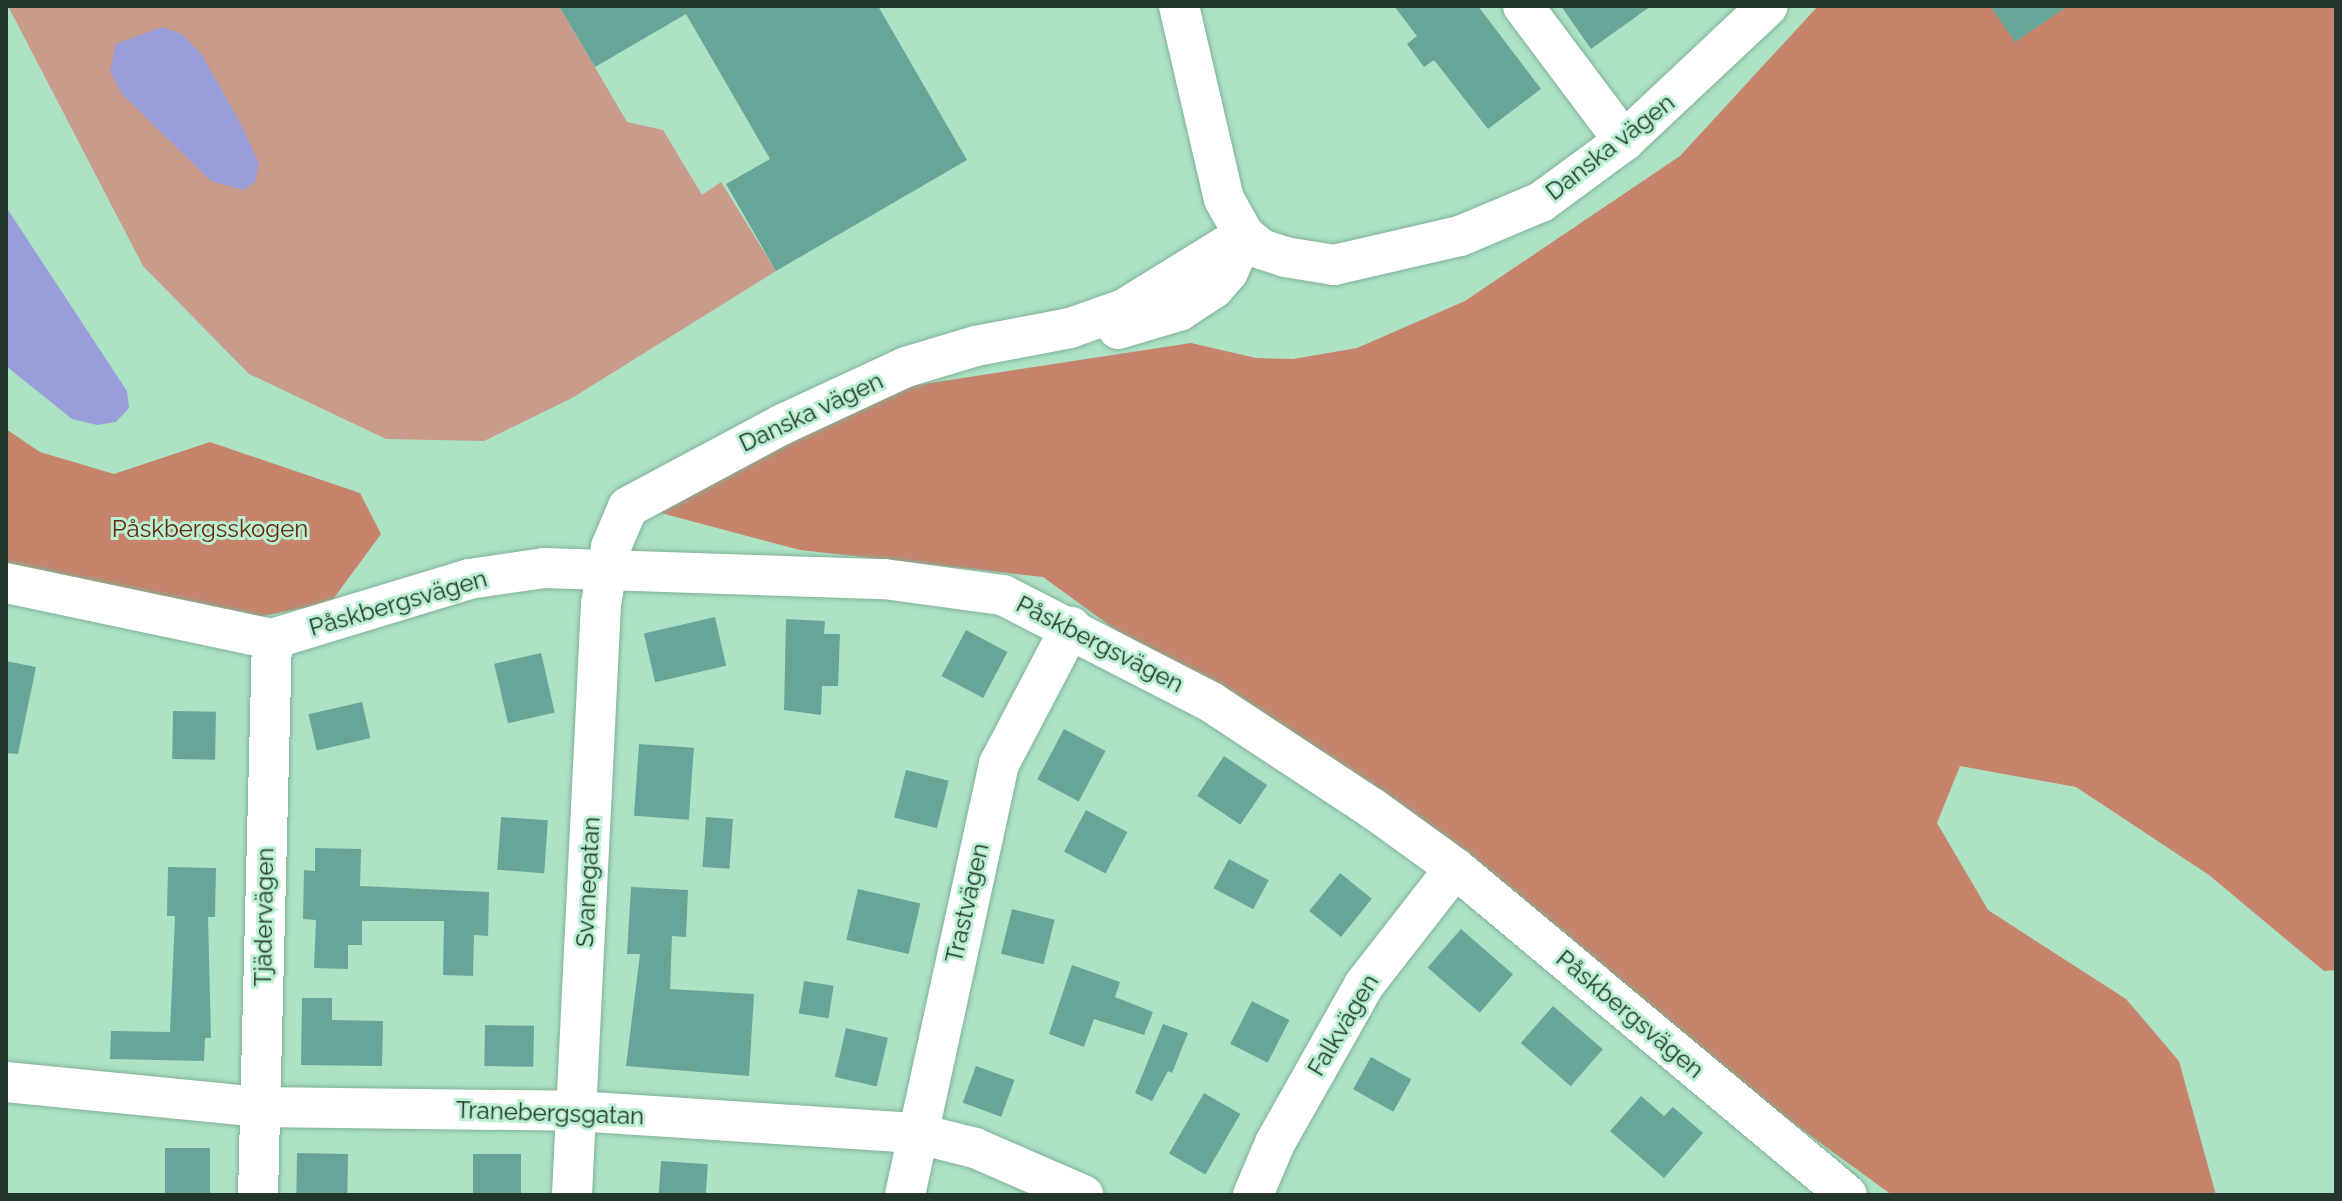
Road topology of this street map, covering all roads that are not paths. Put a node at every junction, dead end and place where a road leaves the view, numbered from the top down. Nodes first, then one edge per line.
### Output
1 (1179, 6) edge
2 (1523, 6) edge
3 (1768, 6) edge
4 (1624, 141) junction
5 (1244, 235) junction
6 (608, 569) junction
7 (6, 583) edge
8 (1071, 627) junction
9 (272, 639) junction
10 (1455, 868) junction
11 (6, 1082) edge
12 (259, 1107) junction
13 (576, 1111) junction
14 (915, 1133) junction
15 (258, 1195) edge
16 (572, 1195) edge
17 (905, 1195) edge
18 (1083, 1195) edge
19 (1253, 1195) edge
20 (1847, 1195) edge

1 - 5 street
2 - 4 street
3 - 4 street, Danska vägen
4 - 5 street, Danska vägen
5 - 6 street, Danska vägen
6 - 8 street, Påskbergsvägen
6 - 9 street, Påskbergsvägen
6 - 13 street, Svanegatan
7 - 9 street, Påskbergsvägen
8 - 10 street, Påskbergsvägen
8 - 14 street, Trastvägen
9 - 12 street, Tjädervägen
10 - 19 street, Falkvägen
10 - 20 street, Påskbergsvägen
11 - 12 street, Tranebergsgatan
12 - 13 street, Tranebergsgatan
12 - 15 street, Tjädervägen
13 - 14 street, Tranebergsgatan
13 - 16 street, Svanegatan
14 - 17 street, Trastvägen
14 - 18 street, Tranebergsgatan

